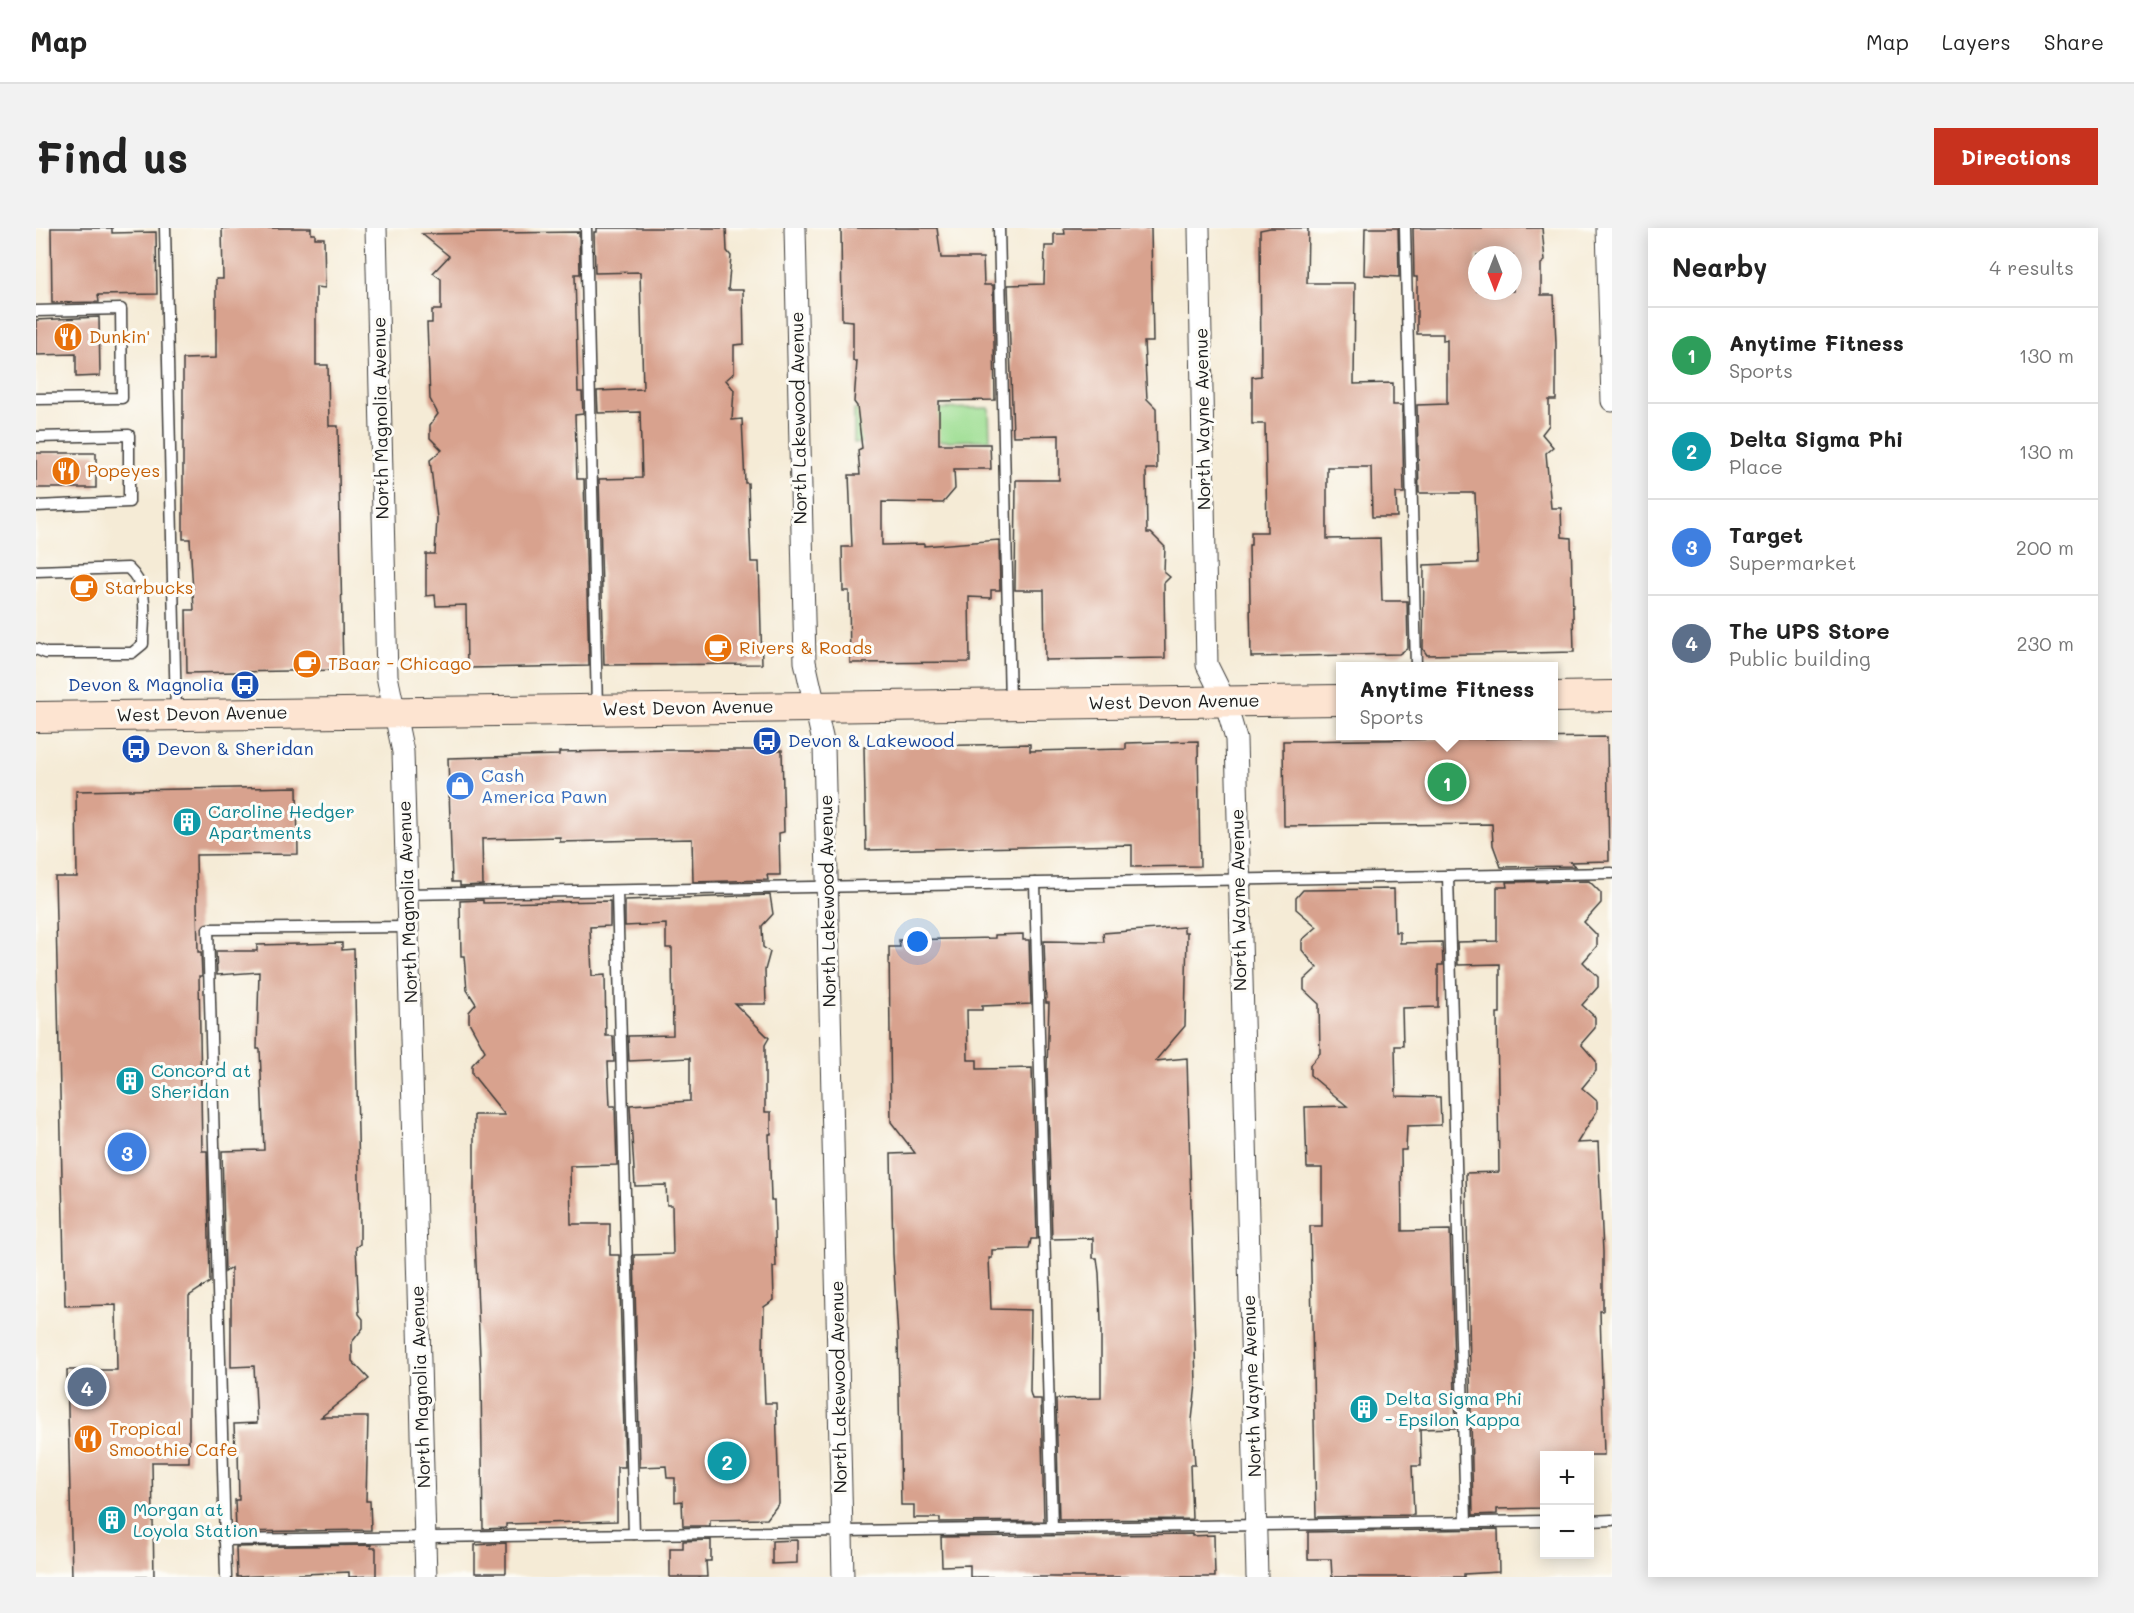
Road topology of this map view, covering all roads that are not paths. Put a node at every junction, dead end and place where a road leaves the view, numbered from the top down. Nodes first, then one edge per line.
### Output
1 (165, 228) edge
2 (376, 228) edge
3 (586, 228) edge
4 (795, 228) edge
5 (999, 228) edge
6 (1199, 228) edge
7 (1406, 228) edge
8 (1606, 228) edge
9 (36, 311) edge
10 (1611, 320) edge
11 (36, 399) edge
12 (1612, 401) edge
13 (36, 437) edge
14 (36, 506) edge
15 (36, 571) edge
16 (36, 649) edge
17 (1416, 662) edge
18 (1612, 696) edge
19 (1558, 697) edge
20 (1336, 700) edge
21 (1225, 701) junction
22 (1010, 704) junction
23 (817, 706) junction
24 (597, 709) junction
25 (395, 712) junction
26 (176, 715) junction
27 (36, 717) edge
28 (1612, 873) edge
29 (1448, 876) junction
30 (1239, 880) junction
31 (1035, 883) junction
32 (827, 887) junction
33 (617, 891) junction
34 (407, 894) junction
35 (408, 927) junction
36 (1612, 1520) edge
37 (1540, 1521) edge
38 (1594, 1521) edge
39 (1466, 1522) junction
40 (1256, 1525) junction
41 (1052, 1528) junction
42 (842, 1531) junction
43 (634, 1534) junction
44 (425, 1537) junction
45 (224, 1540) junction
46 (226, 1577) edge
47 (426, 1577) edge
48 (843, 1577) edge
49 (1257, 1577) edge

1 - 26 lane
2 - 25 street, North Magnolia Avenue
3 - 24 lane
4 - 23 street, North Lakewood Avenue
5 - 22 lane
6 - 21 street, North Wayne Avenue
7 - 17 lane
8 - 10 street
9 - 11 lane
10 - 12 street
13 - 14 lane
15 - 16 lane
18 - 19 main road
20 - 21 main road, West Devon Avenue
21 - 22 main road, West Devon Avenue
21 - 30 street, North Wayne Avenue
22 - 23 main road, West Devon Avenue
23 - 24 main road, West Devon Avenue
23 - 32 street, North Lakewood Avenue
24 - 25 main road, West Devon Avenue
25 - 26 main road, West Devon Avenue
25 - 34 street, North Magnolia Avenue
26 - 27 main road, West Devon Avenue
28 - 29 lane
29 - 30 lane
29 - 39 lane
30 - 31 lane
30 - 40 street, North Wayne Avenue
31 - 32 lane
31 - 41 lane
32 - 33 lane
32 - 42 street, North Lakewood Avenue
33 - 34 lane
33 - 43 lane
34 - 35 street, North Magnolia Avenue
35 - 44 street, North Magnolia Avenue
35 - 45 lane
36 - 38 lane
37 - 39 lane
39 - 40 lane
40 - 41 lane
40 - 49 street, North Wayne Avenue
41 - 42 lane
42 - 43 lane
42 - 48 street, North Lakewood Avenue
43 - 44 lane
44 - 45 lane
44 - 47 street, North Magnolia Avenue
45 - 46 lane

